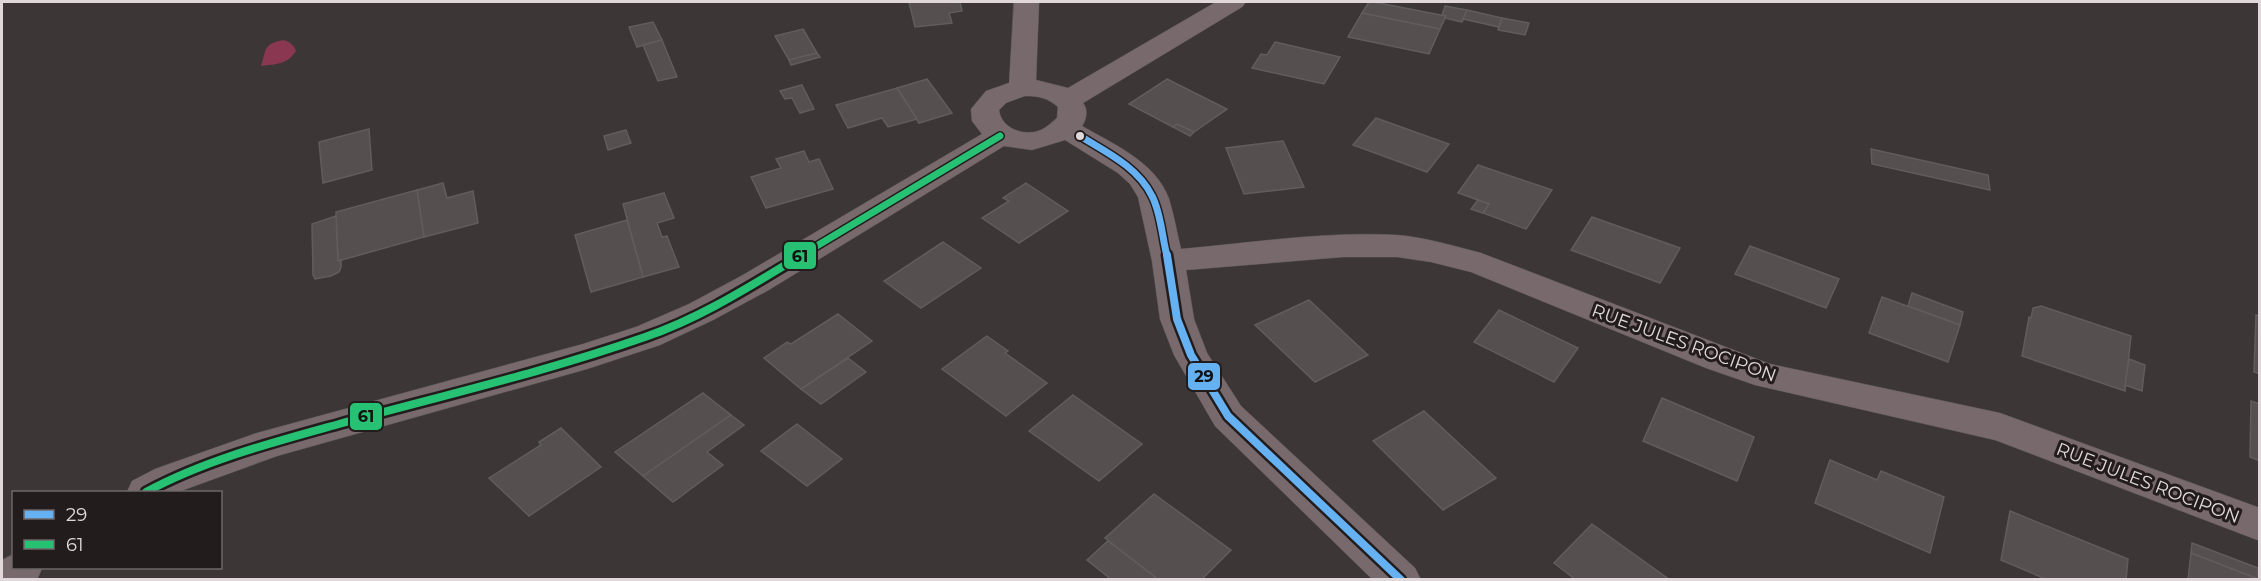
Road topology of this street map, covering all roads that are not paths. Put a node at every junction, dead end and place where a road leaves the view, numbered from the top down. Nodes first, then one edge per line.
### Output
1 (1026, 2) edge
2 (1233, 2) edge
3 (1022, 88) junction
4 (1067, 114) junction
5 (1000, 136) junction
6 (1168, 261) junction
7 (148, 491) edge
8 (2259, 525) edge
9 (19, 569) edge
10 (3, 579) edge
11 (1401, 579) edge

1 - 3 street
2 - 4 street
3 - 4 street
3 - 5 street
4 - 5 street
4 - 6 street
5 - 7 street
6 - 8 street, RUE JULES ROCIPON
6 - 11 street
9 - 10 street

